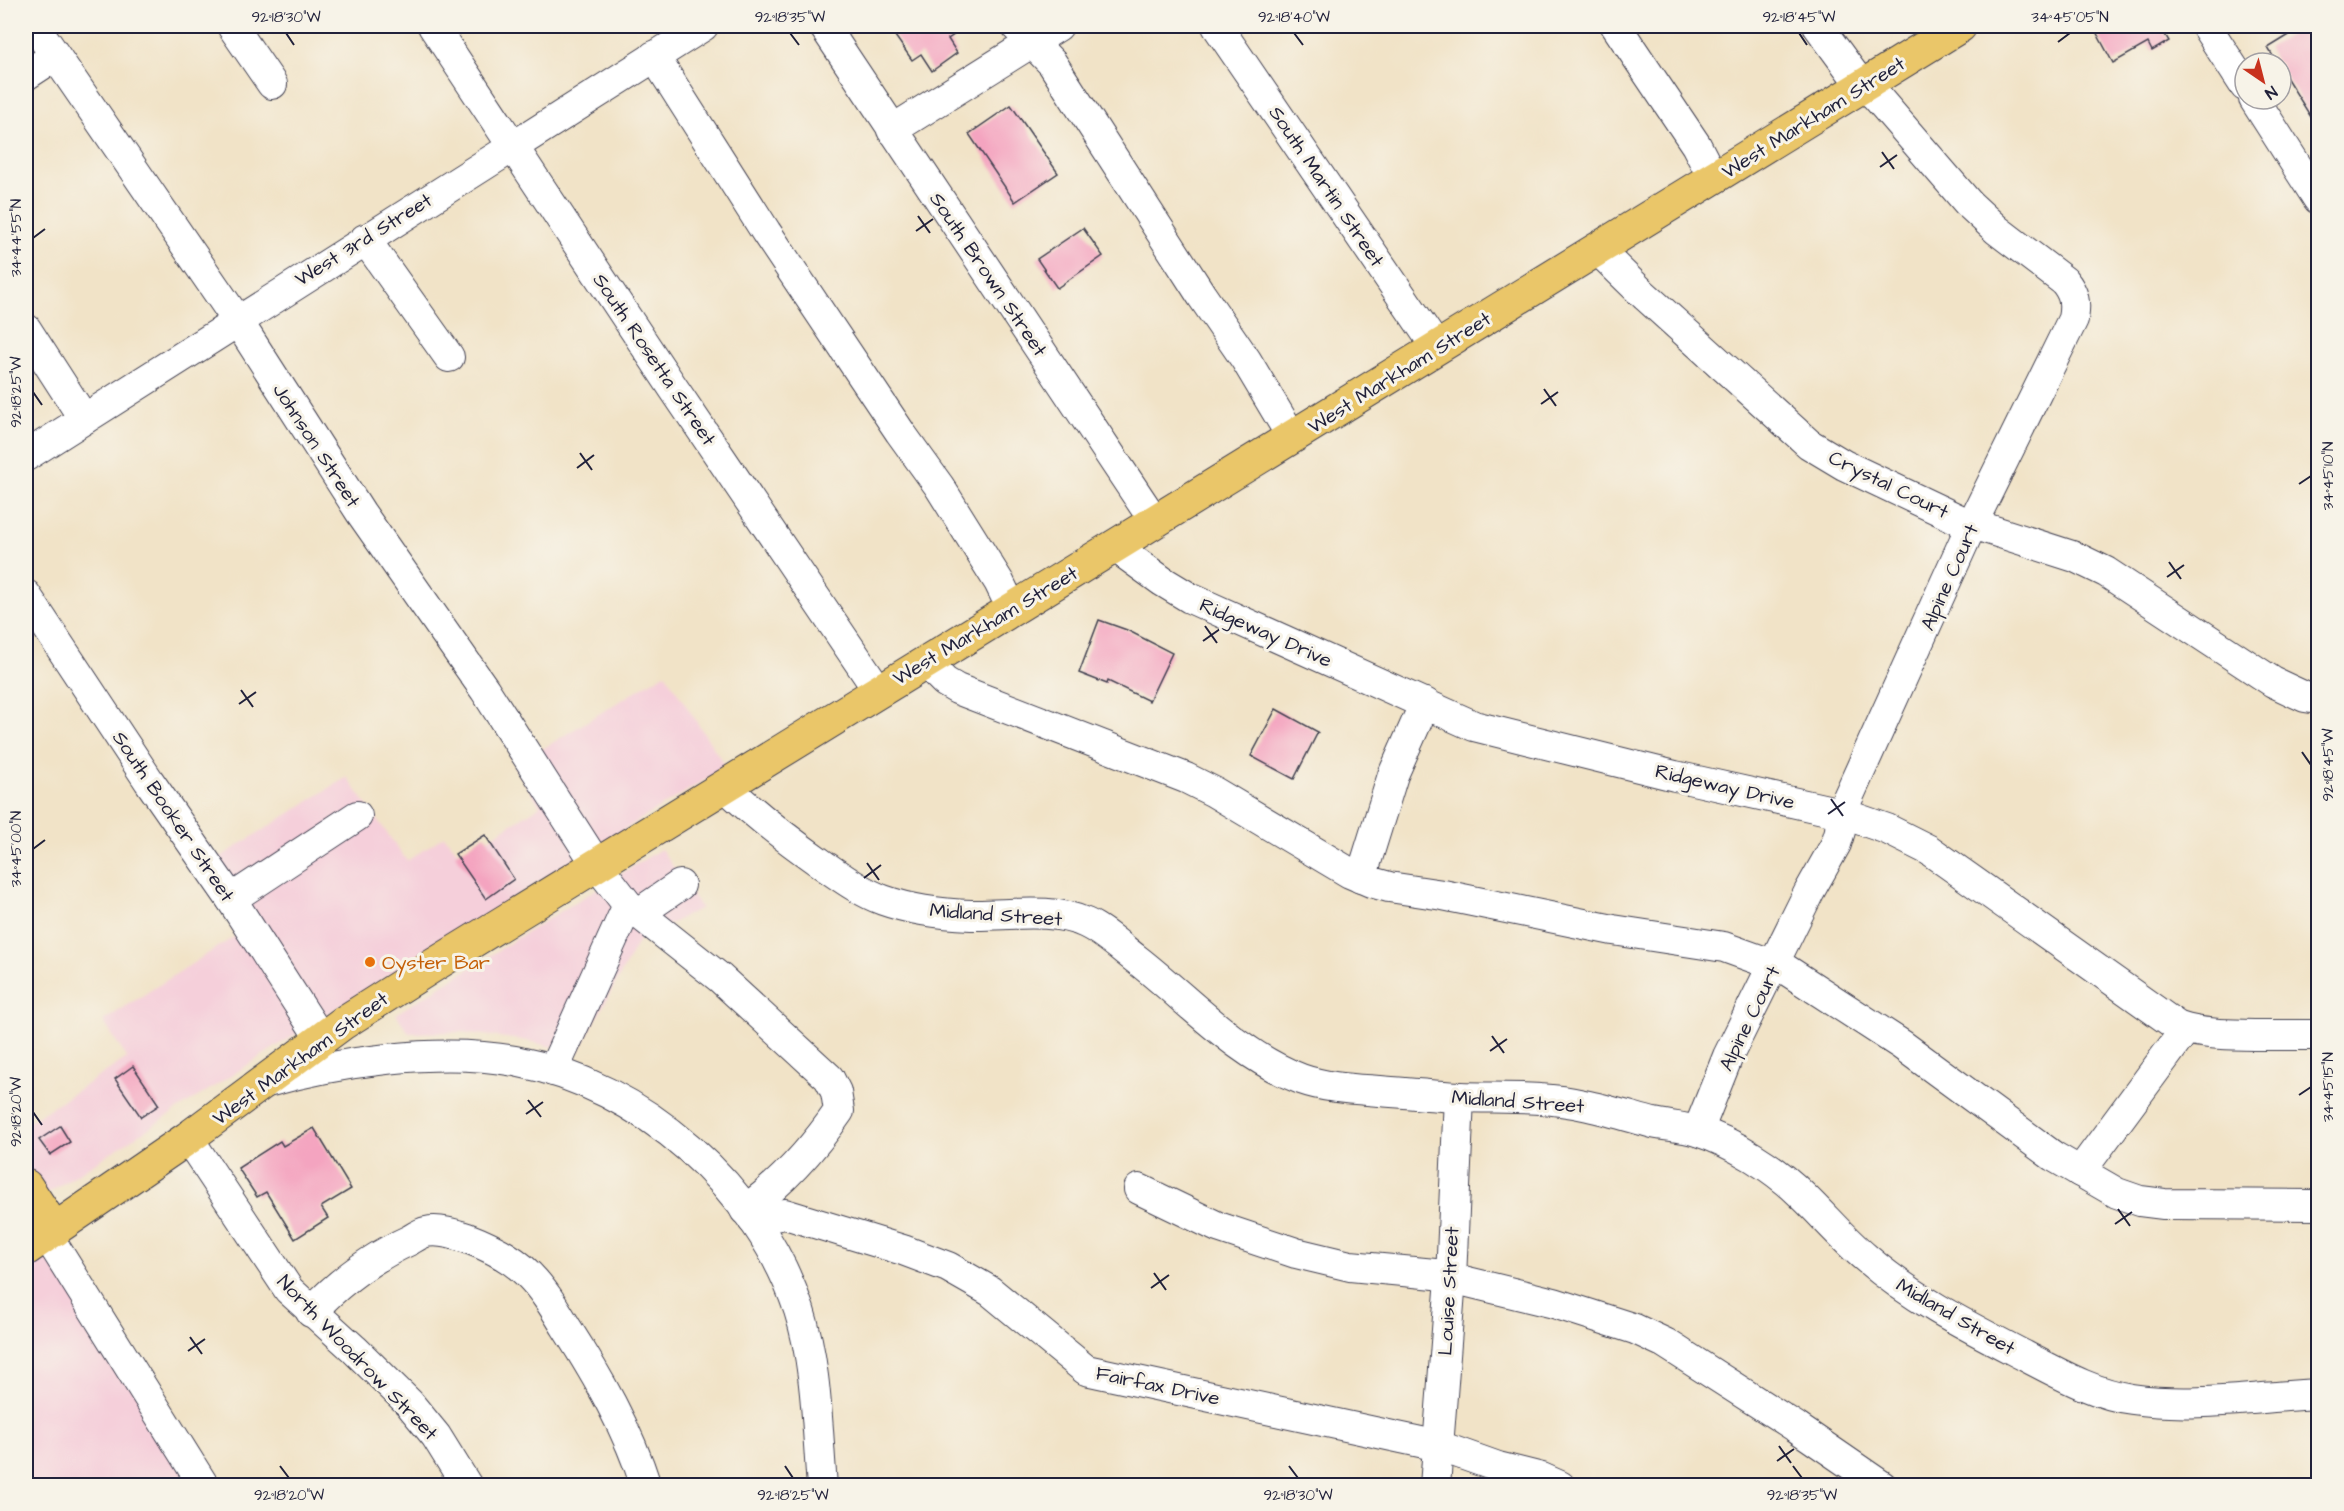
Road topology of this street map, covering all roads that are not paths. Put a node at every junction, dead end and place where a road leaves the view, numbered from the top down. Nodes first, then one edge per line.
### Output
1 (35, 26) edge
2 (232, 26) edge
3 (433, 26) edge
4 (703, 26) edge
5 (824, 26) edge
6 (1058, 26) edge
7 (1217, 26) edge
8 (1616, 26) edge
9 (1818, 26) edge
10 (1960, 26) edge
11 (2206, 26) edge
12 (1024, 34) edge
13 (55, 56) junction
14 (654, 56) junction
15 (2233, 68) edge
16 (26, 75) edge
17 (272, 84) dead end
18 (1862, 86) junction
19 (2262, 111) edge
20 (892, 130) junction
21 (513, 145) junction
22 (1713, 178) junction
23 (2319, 199) edge
24 (365, 239) junction
25 (1598, 250) junction
26 (237, 320) junction
27 (26, 329) edge
28 (1437, 348) junction
29 (449, 357) dead end
30 (84, 418) junction
31 (1293, 437) junction
32 (26, 456) edge
33 (1155, 522) junction
34 (1972, 524) junction
35 (1114, 546) junction
36 (26, 595) edge
37 (1012, 609) junction
38 (925, 662) junction
39 (878, 690) junction
40 (2319, 699) edge
41 (1425, 703) junction
42 (726, 786) junction
43 (1841, 813) junction
44 (357, 816) dead end
45 (597, 865) junction
46 (1361, 878) junction
47 (680, 885) dead end
48 (231, 898) junction
49 (633, 909) junction
50 (1774, 965) junction
51 (2185, 1030) junction
52 (2319, 1035) edge
53 (321, 1040) junction
54 (554, 1071) junction
55 (263, 1083) junction
56 (1459, 1097) junction
57 (1698, 1131) junction
58 (188, 1138) junction
59 (2080, 1172) junction
60 (26, 1186) edge
61 (1138, 1189) dead end
62 (2319, 1205) edge
63 (749, 1215) junction
64 (42, 1238) edge
65 (1451, 1278) junction
66 (311, 1312) junction
67 (2319, 1394) edge
68 (1439, 1446) junction
69 (204, 1485) edge
70 (467, 1485) edge
71 (646, 1485) edge
72 (822, 1485) edge
73 (1435, 1485) edge
74 (1560, 1485) edge
75 (1882, 1485) edge

1 - 13 street, Johnson Street
2 - 17 street
3 - 21 street, South Rosetta Street
4 - 14 street, West 3rd Street
5 - 20 street, South Brown Street
6 - 12 street
7 - 28 street, South Martin Street
8 - 22 street
9 - 18 street, Alpine Court
10 - 18 main road, West Markham Street
11 - 15 street
12 - 20 street
12 - 31 street
13 - 16 street
13 - 26 street, Johnson Street
14 - 21 street, West 3rd Street
14 - 37 street
18 - 22 main road, West Markham Street
18 - 34 street, Alpine Court
19 - 23 street
20 - 33 street, South Brown Street
21 - 24 street, West 3rd Street
21 - 39 street, South Rosetta Street
22 - 25 main road, West Markham Street
24 - 26 street, West 3rd Street
24 - 29 street
25 - 28 main road, West Markham Street
25 - 34 street, Crystal Court
26 - 30 street, West 3rd Street
26 - 45 street, Johnson Street
27 - 30 street
28 - 31 main road, West Markham Street
30 - 32 street, West 3rd Street
31 - 33 main road, West Markham Street
33 - 35 main road, West Markham Street
34 - 40 street, Crystal Court
34 - 43 street, Alpine Court
35 - 37 main road, West Markham Street
35 - 41 street, Ridgeway Drive
36 - 48 street, South Booker Street
37 - 38 main road, West Markham Street
38 - 39 main road, West Markham Street
38 - 46 street
39 - 42 main road, West Markham Street
41 - 43 street, Ridgeway Drive
41 - 46 street
42 - 45 main road, West Markham Street
42 - 56 street, Midland Street
43 - 50 street, Alpine Court
43 - 51 street, Ridgeway Drive
44 - 48 street
45 - 49 street, Johnson Street
45 - 53 main road, West Markham Street
46 - 50 street
47 - 49 street
48 - 53 street, South Booker Street
49 - 54 street
49 - 63 street, Johnson Street
50 - 57 street, Alpine Court
50 - 59 street
51 - 52 street, Ridgeway Drive
51 - 59 street
53 - 55 main road, West Markham Street
54 - 55 street
54 - 63 street
55 - 58 main road, West Markham Street
56 - 57 street, Midland Street
56 - 65 street, Louise Street
57 - 67 street, Midland Street
58 - 64 main road, West Markham Street
58 - 66 street, North Woodrow Street
59 - 62 street
60 - 64 main road
61 - 65 street
63 - 68 street, Fairfax Drive
63 - 72 street
64 - 69 street
65 - 68 street, Louise Street
65 - 75 street
66 - 70 street, North Woodrow Street
66 - 71 street
68 - 73 street, Louise Street
68 - 74 street, Fairfax Drive

